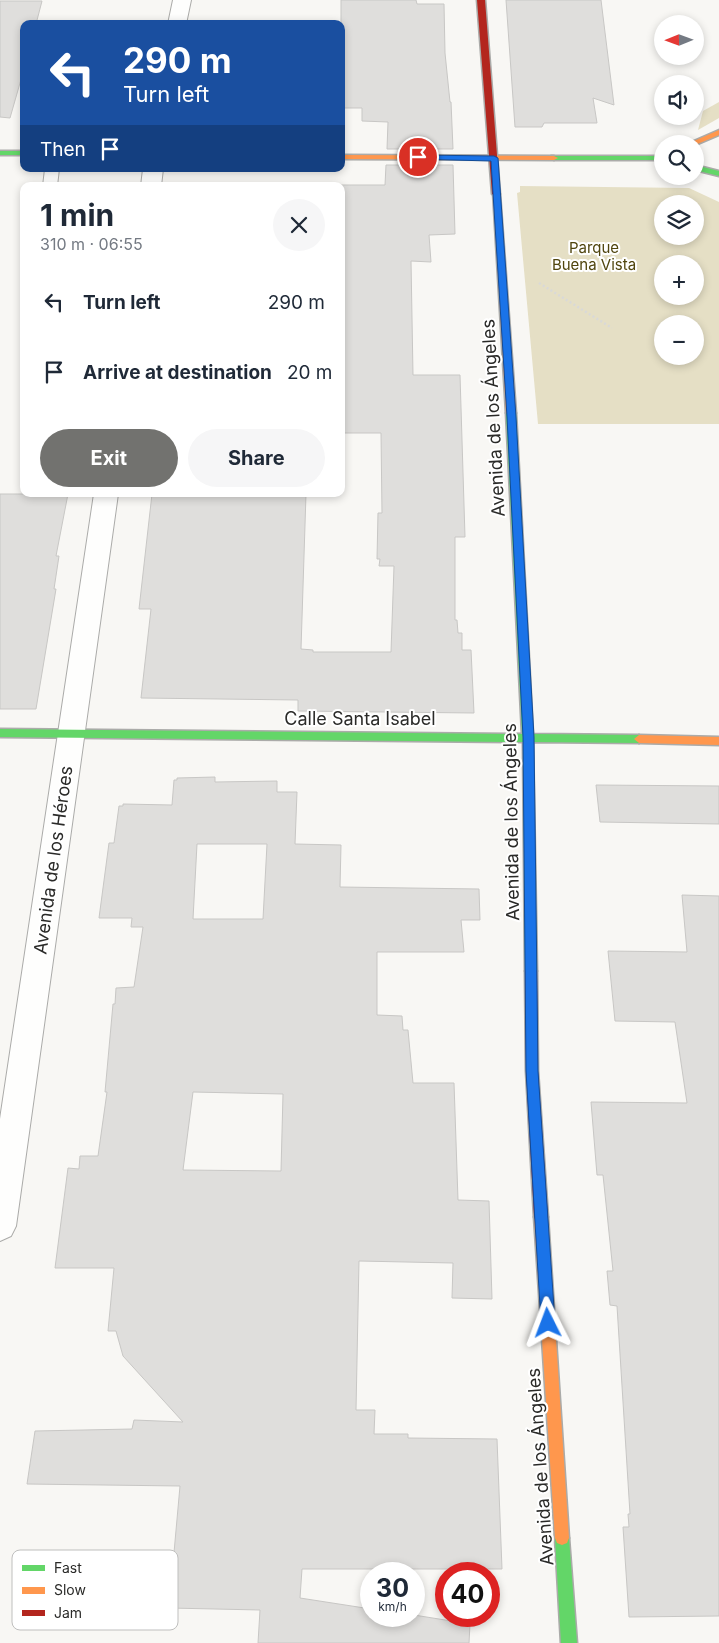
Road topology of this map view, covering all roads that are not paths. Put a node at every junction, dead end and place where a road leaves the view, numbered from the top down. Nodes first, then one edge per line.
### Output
1 (182, 0) edge
2 (480, 0) edge
3 (179, 20) edge
4 (719, 132) edge
5 (704, 138) edge
6 (0, 153) edge
7 (20, 153) edge
8 (654, 156) edge
9 (345, 157) edge
10 (494, 158) junction
11 (649, 158) junction
12 (654, 158) edge
13 (704, 165) edge
14 (719, 174) edge
15 (106, 497) edge
16 (0, 733) edge
17 (71, 734) junction
18 (528, 737) junction
19 (719, 741) edge
20 (0, 1226) edge
21 (570, 1643) edge

1 - 3 street
2 - 10 street, Avenida de los Ángeles
4 - 5 street
6 - 7 street
8 - 11 street
9 - 10 street
10 - 11 street
10 - 18 street, Avenida de los Ángeles
11 - 12 street
13 - 14 street
15 - 17 street, Avenida de los Héroes
16 - 17 street, Calle Santa Isabel
17 - 18 street, Calle Santa Isabel
17 - 20 street, Avenida de los Héroes
18 - 19 street, Calle Santa Isabel
18 - 21 street, Avenida de los Ángeles

